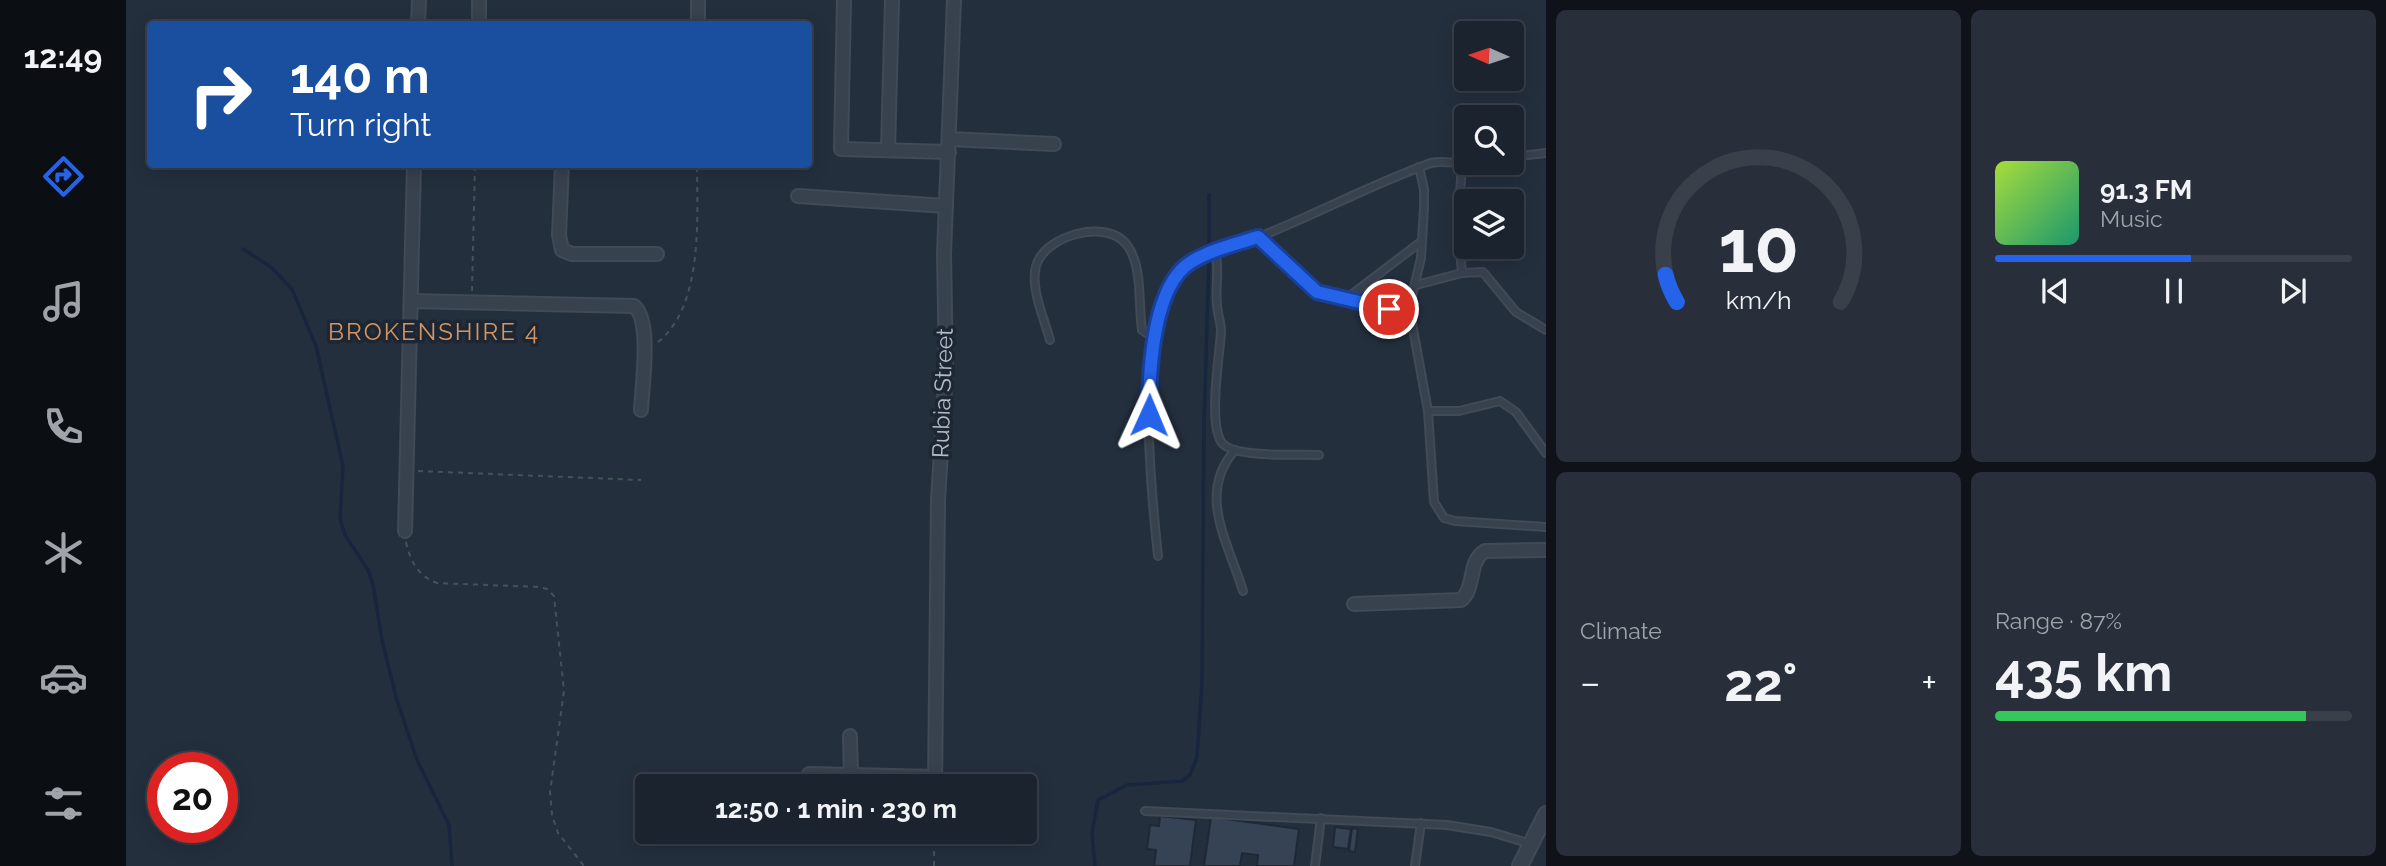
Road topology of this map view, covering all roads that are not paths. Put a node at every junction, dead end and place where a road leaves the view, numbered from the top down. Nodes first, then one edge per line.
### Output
1 (419, 0) edge
2 (479, 0) edge
3 (698, 0) edge
4 (844, 0) edge
5 (892, 0) edge
6 (954, 0) edge
7 (418, 21) edge
8 (479, 21) edge
9 (698, 21) edge
10 (1054, 144) dead end
11 (949, 146) junction
12 (888, 150) junction
13 (1546, 153) edge
14 (1524, 156) edge
15 (1454, 162) edge
16 (1419, 167) junction
17 (414, 168) edge
18 (562, 168) edge
19 (1461, 175) edge
20 (799, 197) dead end
21 (946, 206) junction
22 (1258, 237) junction
23 (1422, 241) junction
24 (1215, 251) junction
25 (657, 254) dead end
26 (1462, 273) junction
27 (1416, 285) junction
28 (1347, 298) junction
29 (411, 301) junction
30 (1411, 318) junction
31 (1546, 330) edge
32 (1155, 339) junction
33 (1050, 340) dead end
34 (641, 410) dead end
35 (1428, 411) junction
36 (1235, 450) junction
37 (1546, 453) edge
38 (1319, 455) dead end
39 (1546, 527) edge
40 (405, 531) road end
41 (1546, 550) edge
42 (1158, 556) dead end
43 (1243, 590) dead end
44 (1354, 604) dead end
45 (850, 736) dead end
46 (851, 774) edge
47 (935, 774) edge
48 (1145, 811) dead end
49 (1546, 814) edge
50 (1321, 818) junction
51 (1421, 823) junction
52 (1531, 844) junction
53 (1315, 866) edge
54 (1415, 866) edge
55 (1520, 866) edge

1 - 7 street
2 - 8 street
3 - 9 street
4 - 12 street
5 - 12 street
6 - 11 street, Rubia Street
10 - 11 street
11 - 12 street
11 - 21 street, Rubia Street
13 - 14 lane
15 - 16 lane
16 - 22 lane
16 - 23 lane
17 - 29 street
18 - 25 street
19 - 26 lane
20 - 21 street
21 - 47 street, Rubia Street
22 - 24 lane
22 - 28 lane
23 - 27 lane
23 - 28 lane
24 - 32 lane
24 - 36 lane
26 - 27 lane
26 - 31 lane
27 - 30 lane
28 - 30 lane
29 - 34 street
29 - 40 street
30 - 35 lane
32 - 33 lane
32 - 42 lane
35 - 37 lane
35 - 39 lane
36 - 38 lane
36 - 43 lane
41 - 44 street
45 - 46 street
48 - 50 lane
49 - 52 street
50 - 51 lane
50 - 53 lane
51 - 52 lane
51 - 54 lane
52 - 55 street

